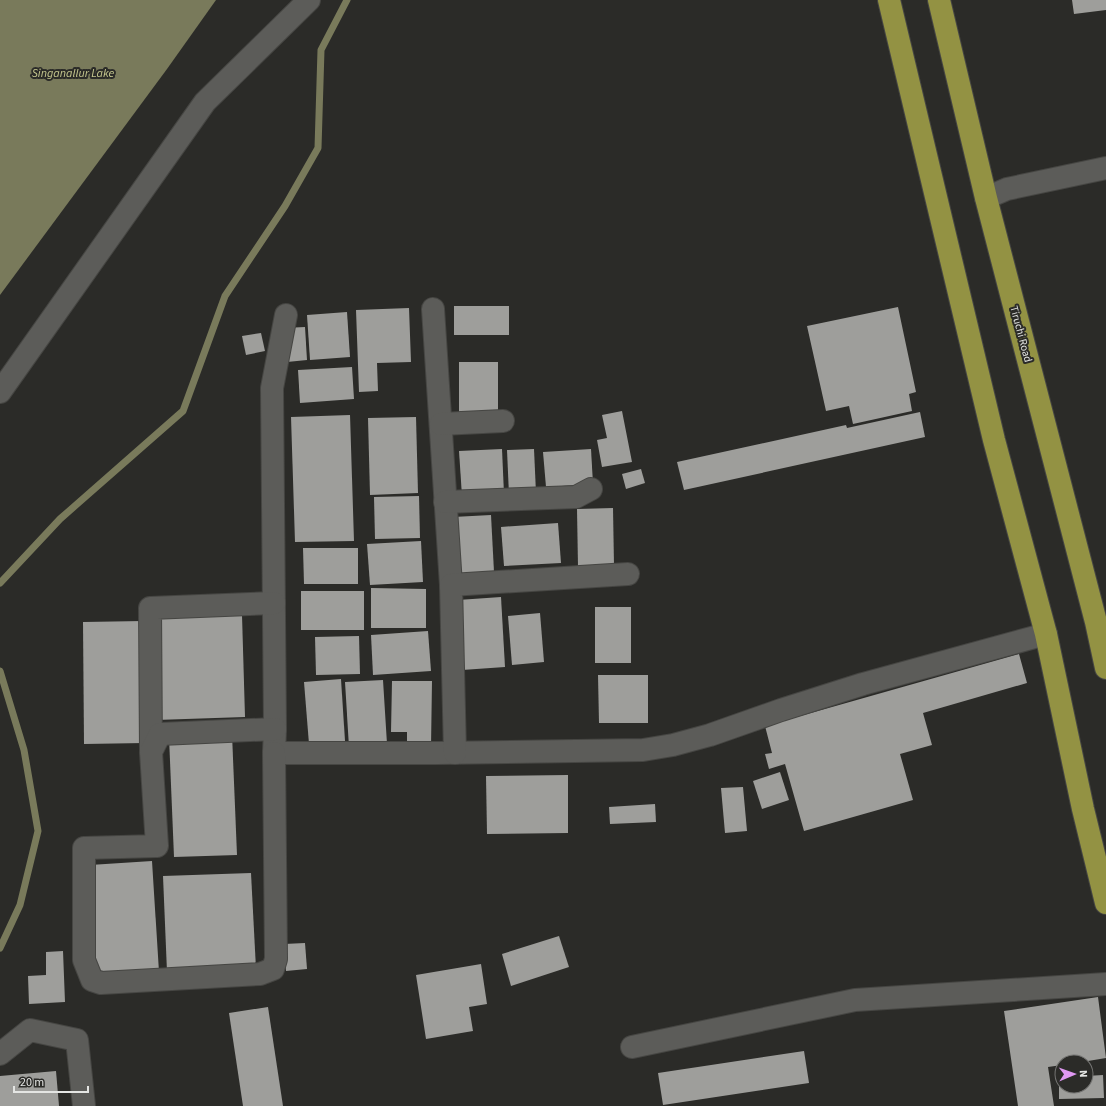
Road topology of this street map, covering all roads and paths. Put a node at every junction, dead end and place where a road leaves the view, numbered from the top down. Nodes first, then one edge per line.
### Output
1 (308, 0) edge
2 (889, 0) edge
3 (939, 0) edge
4 (1106, 168) edge
5 (986, 198) junction
6 (433, 310) dead end
7 (286, 315) dead end
8 (0, 392) edge
9 (503, 421) dead end
10 (441, 424) junction
11 (591, 489) dead end
12 (446, 502) junction
13 (628, 574) dead end
14 (451, 585) junction
15 (274, 603) junction
16 (1046, 634) junction
17 (1106, 668) edge
18 (275, 729) junction
19 (151, 752) junction
20 (274, 753) junction
21 (456, 753) junction
22 (1106, 903) edge
23 (1106, 984) edge
24 (632, 1047) dead end
25 (0, 1054) edge
26 (84, 1106) edge

1 - 8 street
2 - 16 highway
3 - 5 highway, Tiruchi Road
4 - 5 street
5 - 17 highway, Tiruchi Road
6 - 10 street
7 - 15 street
9 - 10 street
10 - 12 street
11 - 12 street
12 - 14 street
13 - 14 street
14 - 21 street
15 - 18 street
15 - 19 street
16 - 21 street
16 - 22 highway
18 - 19 street
18 - 20 street
19 - 20 street
20 - 21 street
23 - 24 street
25 - 26 street

